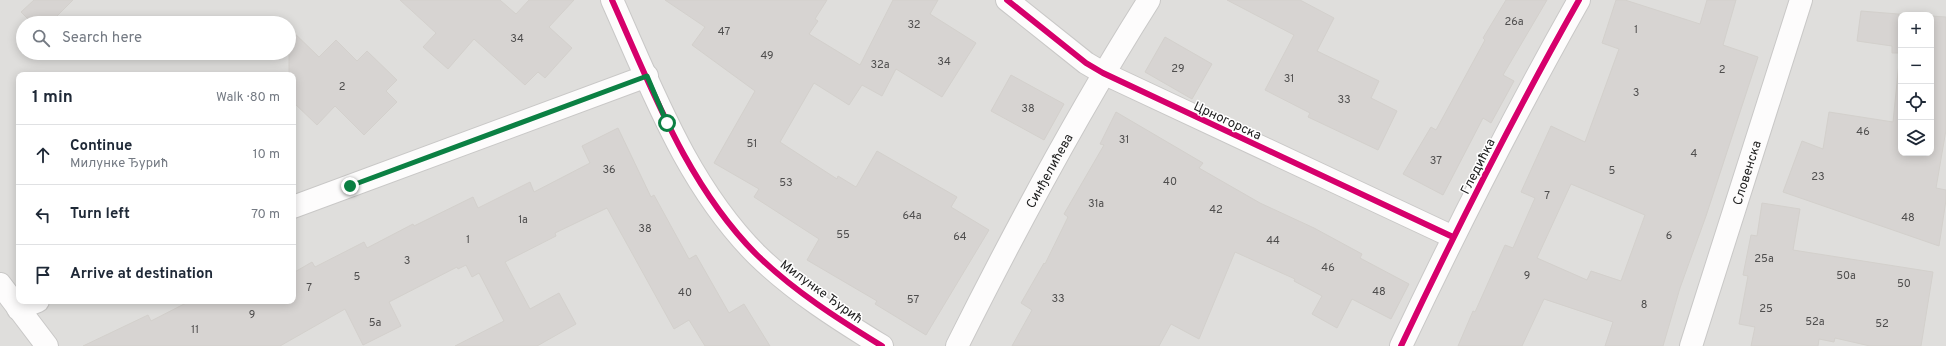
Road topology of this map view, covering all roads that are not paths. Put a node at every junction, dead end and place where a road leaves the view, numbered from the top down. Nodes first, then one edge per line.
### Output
1 (612, 0) edge
2 (1007, 0) edge
3 (1149, 0) edge
4 (1579, 0) edge
5 (1801, 0) edge
6 (1102, 73) junction
7 (647, 76) junction
8 (296, 206) edge
9 (1453, 237) junction
10 (0, 284) edge
11 (29, 304) edge
12 (18, 308) junction
13 (47, 346) edge
14 (882, 346) edge
15 (957, 346) edge
16 (1401, 346) edge
17 (1691, 346) edge

1 - 7 street, Милунке Ђурић
2 - 6 street, Црногорска
3 - 6 street, Синђелићева
4 - 9 street, Гледићка
5 - 17 street, Словенска
6 - 9 street, Црногорска
6 - 15 street, Синђелићева
7 - 8 street
7 - 14 street, Милунке Ђурић
9 - 16 street, Гледићка
10 - 12 street
11 - 12 street
12 - 13 street

